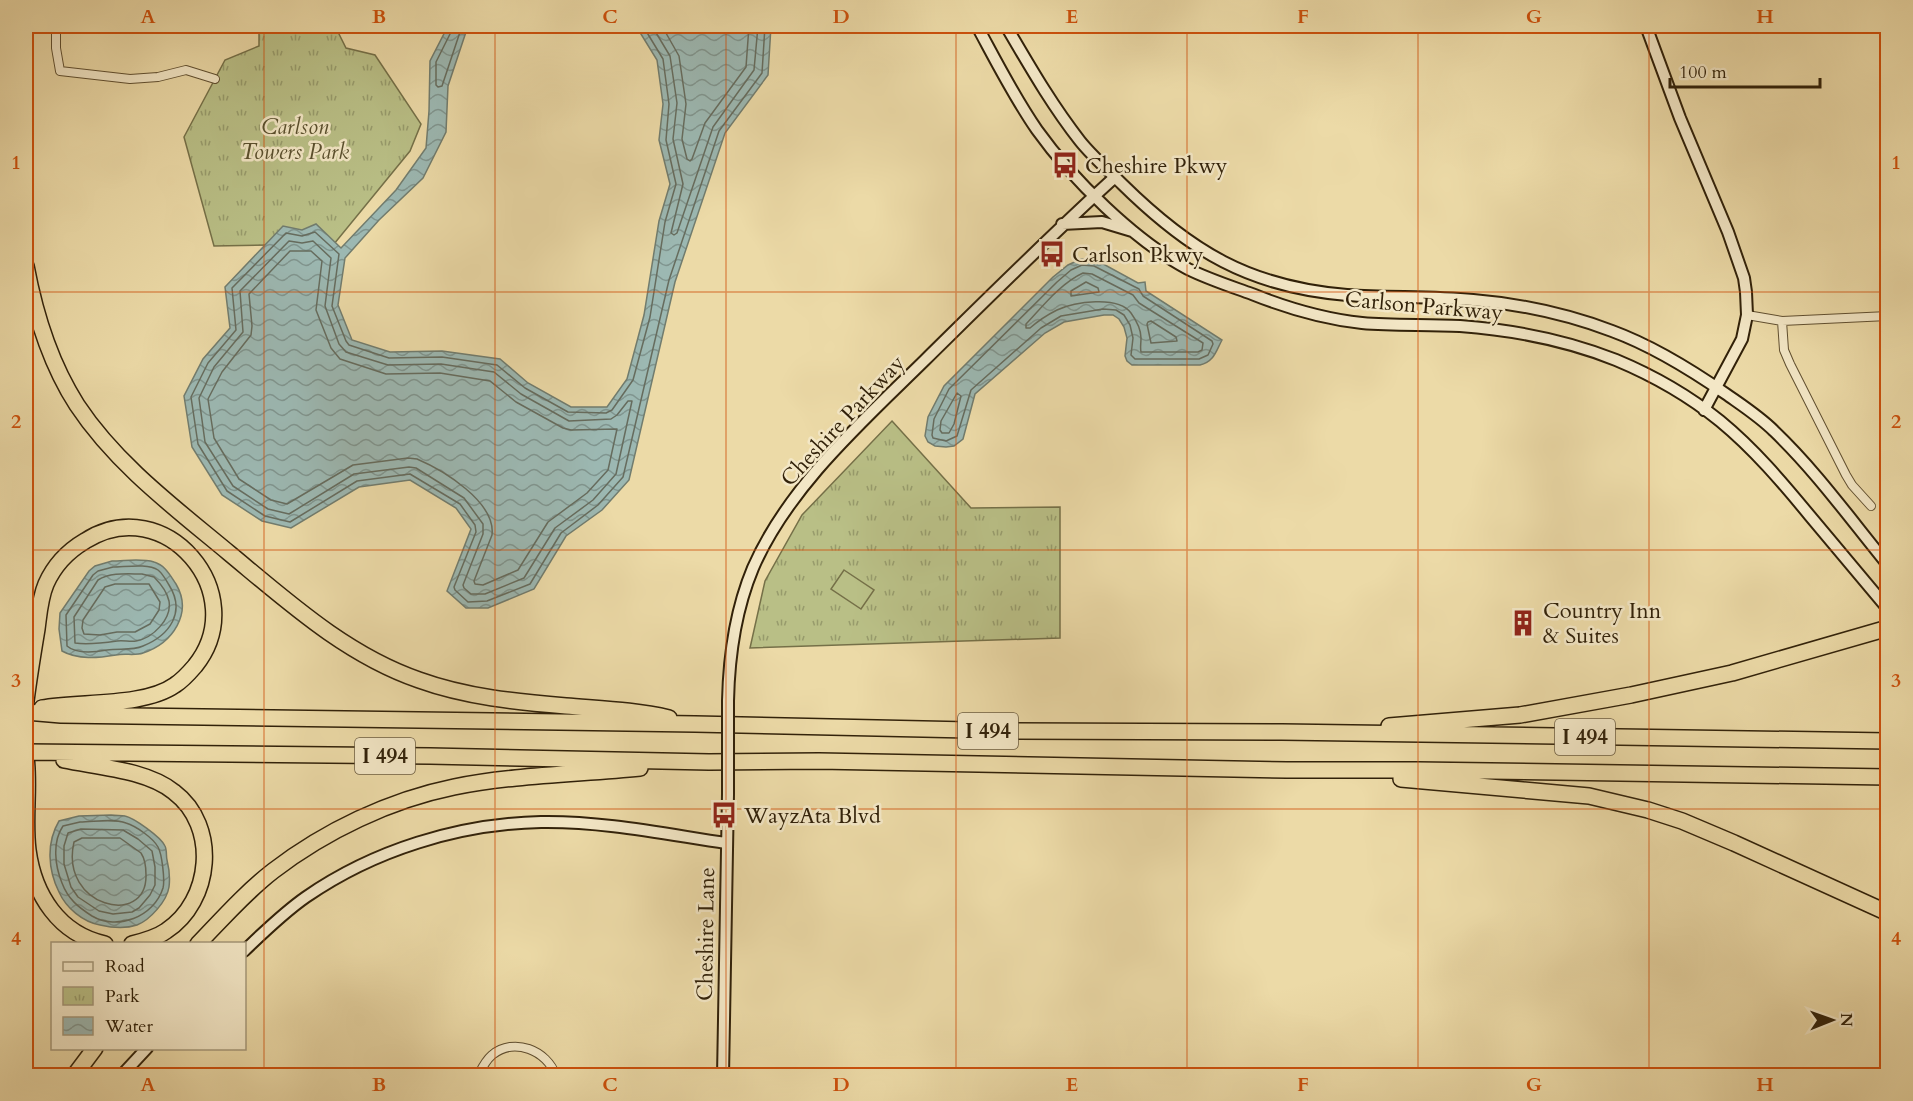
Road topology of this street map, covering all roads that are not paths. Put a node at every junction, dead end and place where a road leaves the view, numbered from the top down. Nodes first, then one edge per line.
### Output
1 (56, 26) edge
2 (977, 26) edge
3 (1006, 26) edge
4 (1646, 26) edge
5 (214, 79) dead end
6 (1115, 177) junction
7 (1095, 195) junction
8 (1062, 224) junction
9 (1137, 233) junction
10 (26, 266) edge
11 (1747, 315) junction
12 (1887, 316) edge
13 (1782, 321) junction
14 (1716, 387) junction
15 (1704, 410) junction
16 (1871, 506) dead end
17 (1887, 565) edge
18 (1887, 609) edge
19 (1887, 628) edge
20 (26, 701) edge
21 (62, 710) junction
22 (26, 712) edge
23 (695, 724) junction
24 (1282, 732) junction
25 (1887, 741) edge
26 (26, 754) edge
27 (60, 756) junction
28 (709, 762) junction
29 (1287, 770) junction
30 (1887, 777) edge
31 (728, 794) joint
32 (726, 843) junction
33 (1887, 913) edge
34 (99, 942) edge
35 (139, 942) edge
36 (200, 942) edge
37 (246, 949) edge
38 (94, 1050) edge
39 (145, 1050) edge
40 (74, 1076) edge
41 (122, 1076) edge
42 (478, 1076) edge
43 (556, 1076) edge
44 (723, 1076) edge

1 - 5 street
2 - 7 main road, Carlson Parkway
3 - 6 main road, Carlson Parkway
4 - 11 main road
6 - 7 main road, Cheshire Parkway
6 - 14 main road, Carlson Parkway
7 - 8 main road, Cheshire Parkway
7 - 9 main road, Carlson Parkway
8 - 9 main road
8 - 31 main road, Cheshire Parkway, bridge
9 - 15 main road, Carlson Parkway
10 - 23 highway
11 - 13 street
11 - 14 main road
12 - 13 street
13 - 16 street
14 - 15 main road
14 - 17 main road, Carlson Parkway
15 - 18 main road, Carlson Parkway
19 - 24 highway
20 - 21 highway
21 - 22 highway
21 - 23 highway, I 494
23 - 24 highway, I 494
24 - 25 highway, I 494
26 - 27 highway
26 - 34 highway
27 - 28 highway, I 494
27 - 35 highway
28 - 29 highway, I 494
28 - 36 highway
29 - 30 highway, I 494
29 - 33 highway
31 - 32 main road, Cheshire Lane
32 - 37 main road
32 - 44 main road, Cheshire Lane
38 - 40 highway
39 - 41 main road
42 - 43 street

